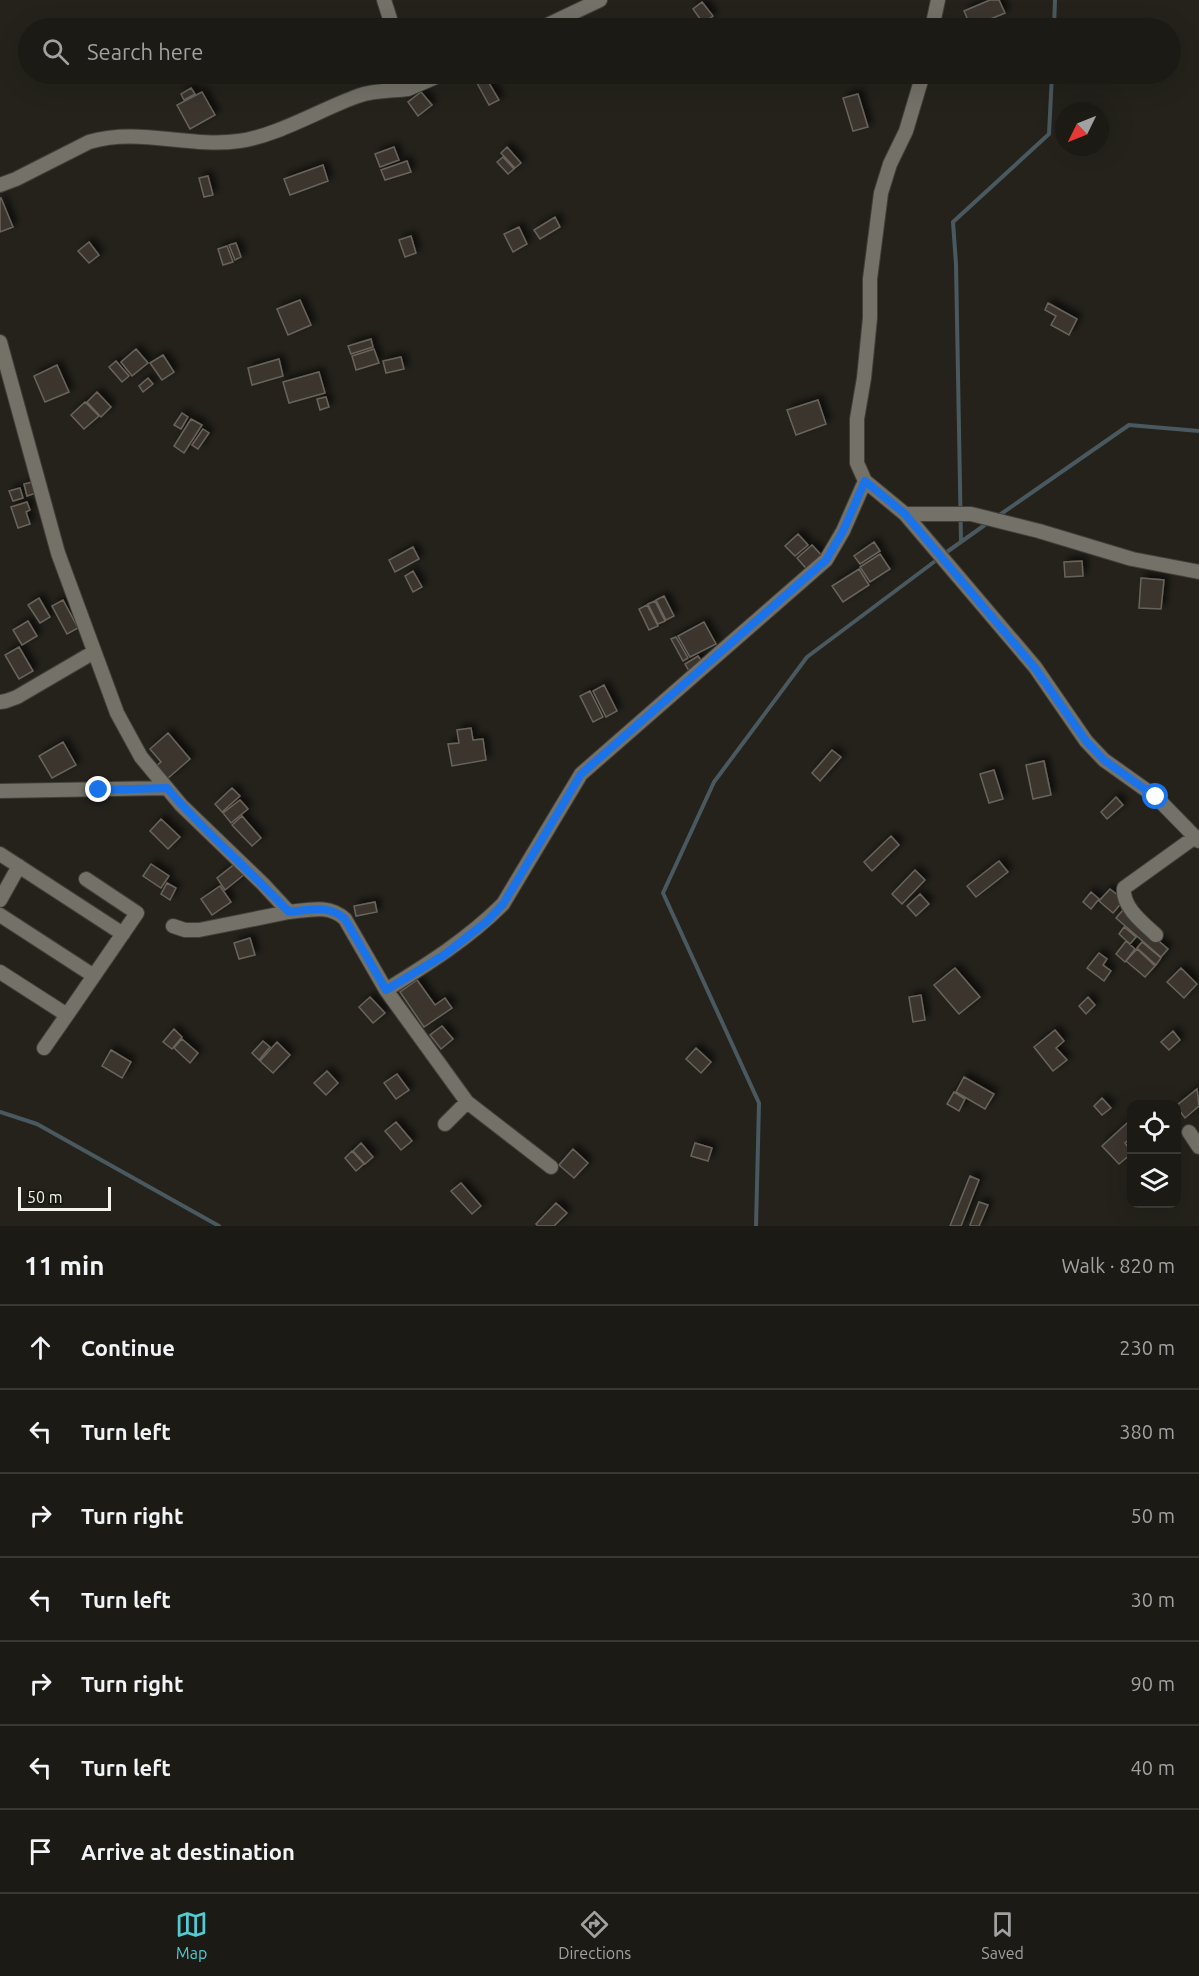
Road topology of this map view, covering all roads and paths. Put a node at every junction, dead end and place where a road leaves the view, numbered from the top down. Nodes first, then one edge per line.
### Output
1 (384, 0) edge
2 (600, 0) edge
3 (938, 0) edge
4 (390, 18) edge
5 (562, 18) edge
6 (934, 18) edge
7 (407, 84) edge
8 (420, 84) edge
9 (920, 84) edge
10 (408, 89) junction
11 (0, 185) edge
12 (0, 342) edge
13 (865, 481) junction
14 (905, 514) junction
15 (1199, 572) edge
16 (94, 652) junction
17 (0, 702) edge
18 (167, 788) junction
19 (0, 791) edge
20 (1197, 839) edge
21 (0, 854) edge
22 (19, 866) junction
23 (86, 879) dead end
24 (0, 900) edge
25 (289, 912) junction
26 (0, 915) edge
27 (173, 926) dead end
28 (123, 934) junction
29 (1156, 935) dead end
30 (0, 972) edge
31 (94, 976) junction
32 (386, 990) junction
33 (67, 1015) junction
34 (44, 1048) dead end
35 (467, 1102) junction
36 (445, 1124) dead end
37 (1189, 1132) dead end
38 (1199, 1147) edge
39 (551, 1167) dead end

1 - 4 street
2 - 5 street
3 - 6 street
7 - 10 street
8 - 10 street
9 - 13 street
10 - 11 street
12 - 16 street
13 - 14 street
13 - 32 street
14 - 15 street
14 - 20 street
16 - 17 street
16 - 18 street
18 - 19 street
18 - 25 street
20 - 29 street
21 - 22 street
22 - 24 street
22 - 28 street
23 - 28 street
25 - 27 street
25 - 32 street
26 - 31 street
28 - 31 street
30 - 33 street
31 - 33 street
32 - 35 street
33 - 34 street
35 - 36 street
35 - 39 street
37 - 38 street

